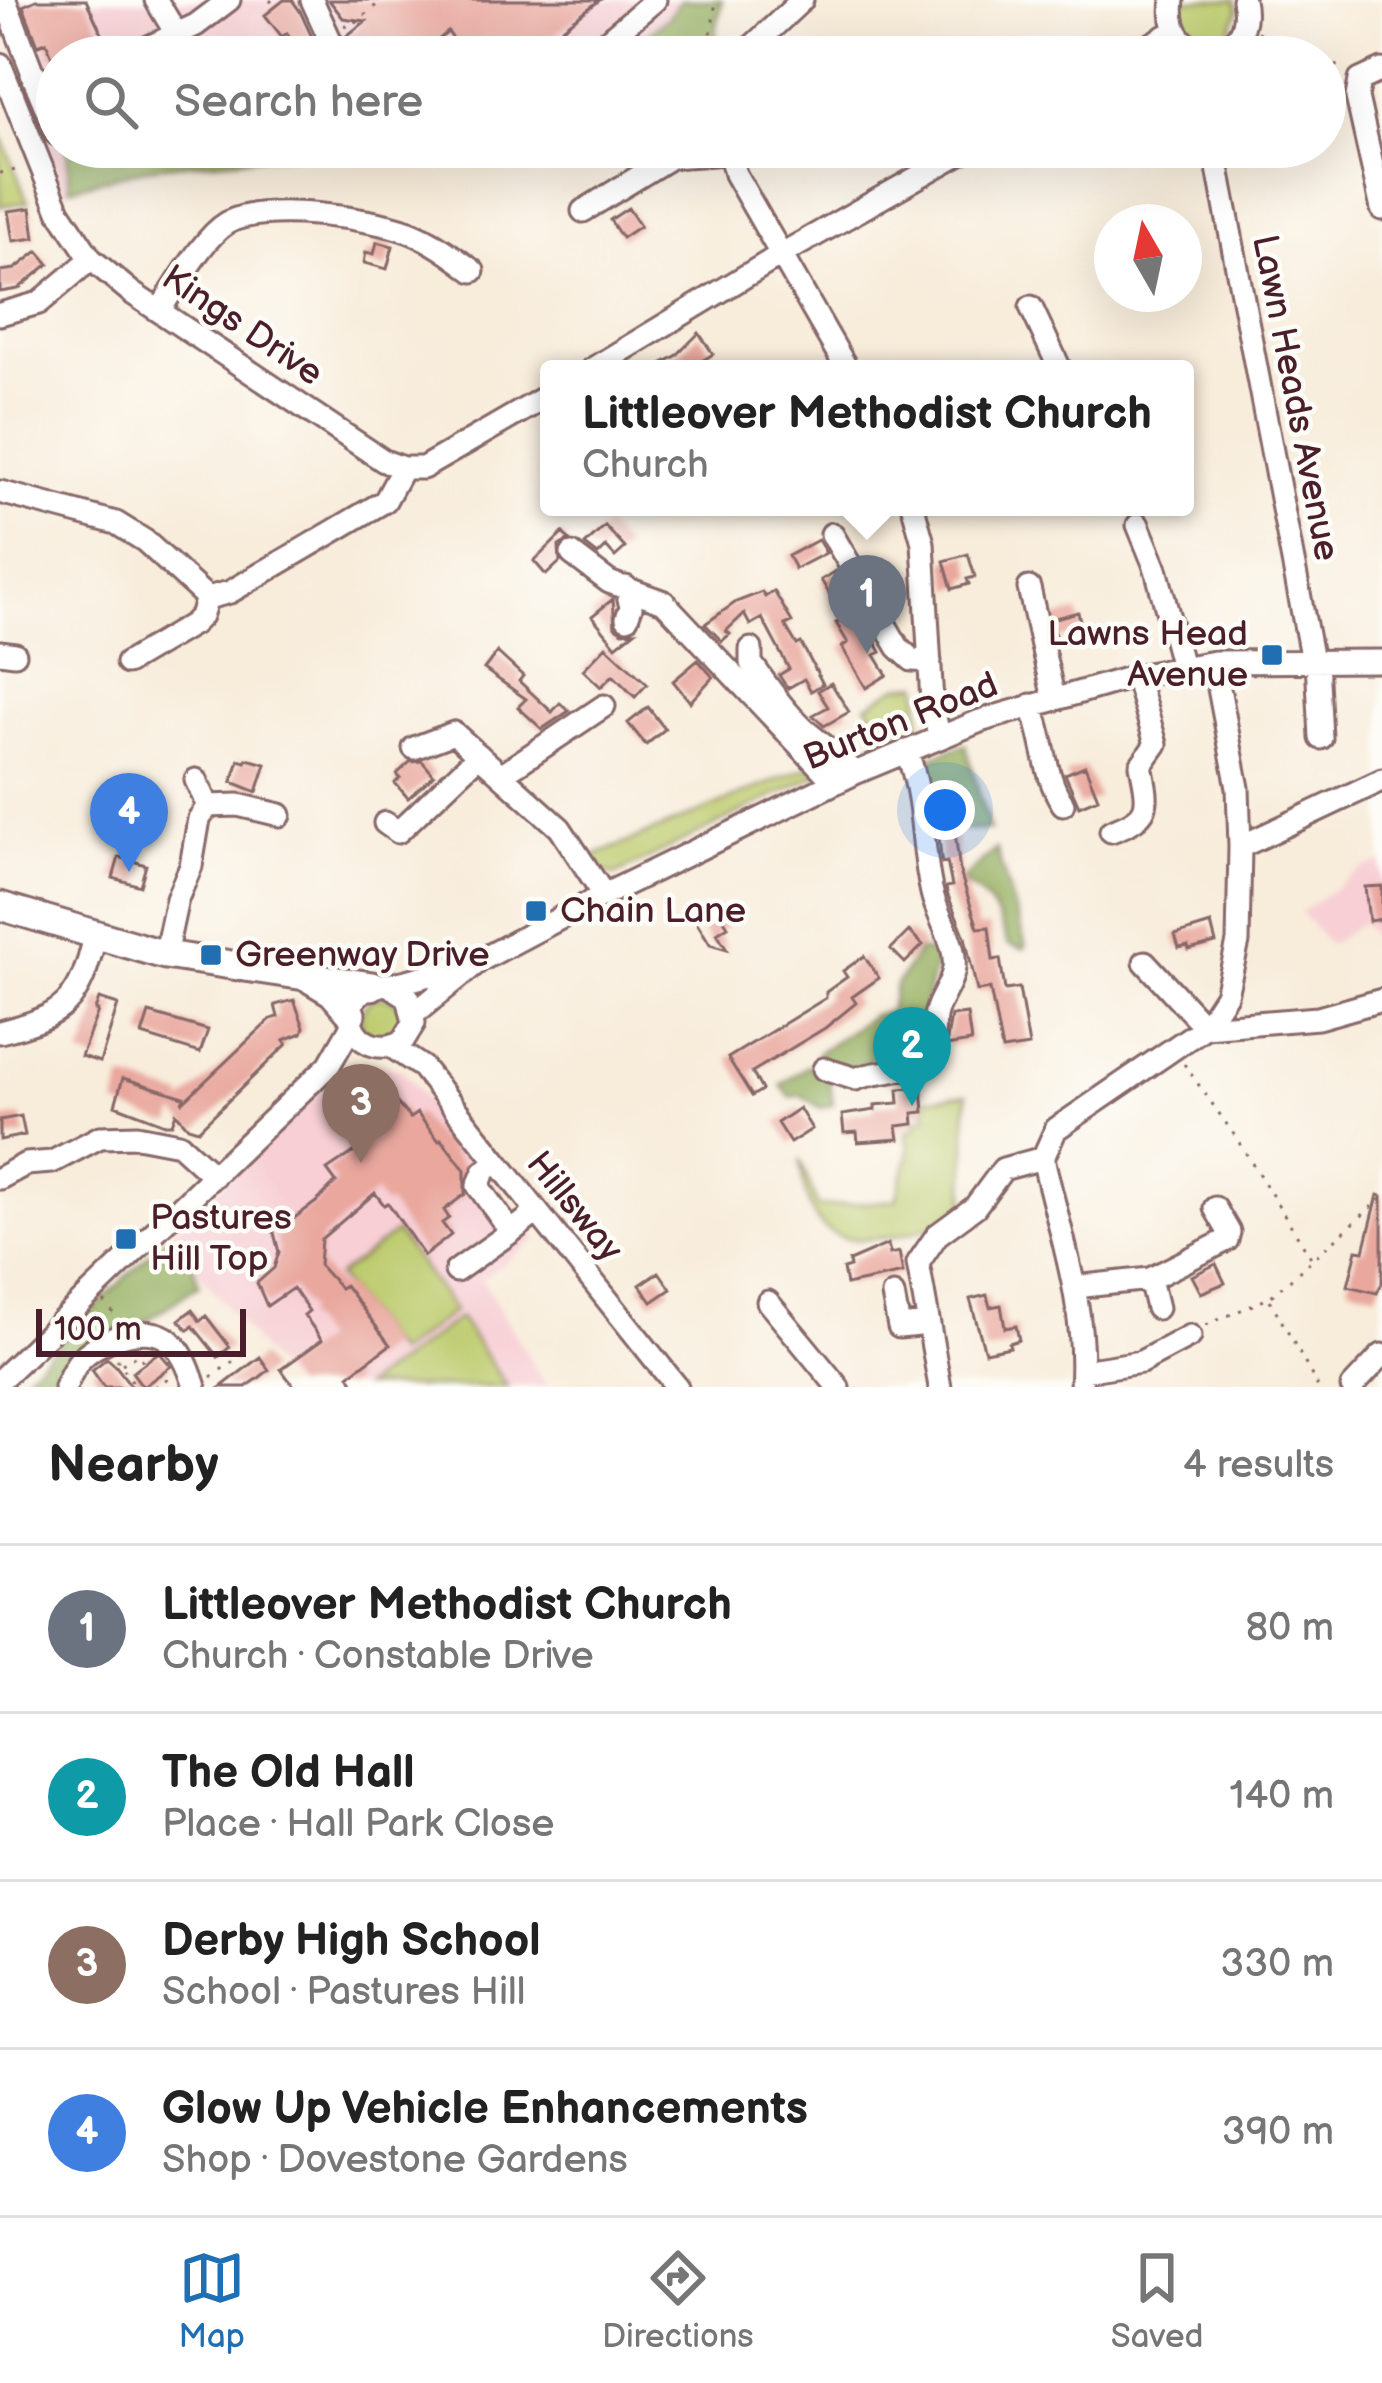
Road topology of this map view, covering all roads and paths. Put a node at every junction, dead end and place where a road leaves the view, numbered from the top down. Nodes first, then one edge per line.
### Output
1 (5, 0) edge
2 (156, 0) edge
3 (229, 0) edge
4 (270, 0) edge
5 (278, 0) edge
6 (312, 0) edge
7 (383, 0) edge
8 (655, 0) edge
9 (716, 0) edge
10 (802, 0) edge
11 (1173, 0) edge
12 (1243, 0) edge
13 (340, 21) dead end
14 (1242, 29) junction
15 (1175, 31) junction
16 (177, 35) joint
17 (324, 36) edge
18 (613, 36) edge
19 (711, 36) edge
20 (763, 36) edge
21 (1166, 36) edge
22 (1179, 36) edge
23 (1236, 36) edge
24 (1261, 36) edge
25 (0, 64) edge
26 (1382, 70) edge
27 (1346, 72) edge
28 (36, 75) edge
29 (1360, 80) junction
30 (36, 95) edge
31 (15, 103) junction
32 (36, 155) edge
33 (36, 166) edge
34 (41, 168) edge
35 (652, 168) edge
36 (735, 168) edge
37 (933, 168) edge
38 (1218, 168) edge
39 (0, 173) edge
40 (1382, 209) edge
41 (583, 211) dead end
42 (782, 254) junction
43 (91, 259) junction
44 (473, 271) dead end
45 (1031, 308) dead end
46 (160, 311) junction
47 (0, 314) edge
48 (607, 360) edge
49 (839, 360) edge
50 (1056, 360) edge
51 (540, 400) edge
52 (403, 467) junction
53 (0, 492) edge
54 (915, 516) edge
55 (1138, 525) dead end
56 (832, 534) dead end
57 (572, 554) dead end
58 (626, 587) junction
59 (1029, 588) dead end
60 (207, 598) junction
61 (627, 618) dead end
62 (752, 649) dead end
63 (930, 661) junction
64 (1314, 661) junction
65 (1382, 661) edge
66 (127, 662) dead end
67 (1214, 662) junction
68 (1182, 667) junction
69 (1136, 676) junction
70 (1042, 702) junction
71 (604, 706) dead end
72 (940, 736) junction
73 (1321, 738) dead end
74 (414, 748) dead end
75 (906, 751) junction
76 (479, 754) junction
77 (501, 775) junction
78 (845, 778) junction
79 (196, 780) dead end
80 (1382, 780) edge
81 (1063, 804) dead end
82 (208, 806) junction
83 (266, 820) dead end
84 (385, 823) dead end
85 (1111, 831) dead end
86 (1240, 847) junction
87 (604, 895) junction
88 (0, 906) edge
89 (95, 936) junction
90 (165, 955) junction
91 (479, 961) junction
92 (1145, 962) dead end
93 (308, 978) junction
94 (1231, 980) junction
95 (381, 986) junction
96 (1382, 1000) edge
97 (414, 1019) junction
98 (351, 1020) junction
99 (1253, 1023) junction
100 (1205, 1027) junction
101 (0, 1032) edge
102 (386, 1048) junction
103 (1174, 1048) junction
104 (328, 1065) junction
105 (422, 1067) junction
106 (824, 1069) dead end
107 (1043, 1157) junction
108 (52, 1162) junction
109 (495, 1162) junction
110 (214, 1176) junction
111 (0, 1178) edge
112 (56, 1185) dead end
113 (1382, 1198) edge
114 (1215, 1208) dead end
115 (537, 1212) junction
116 (511, 1232) junction
117 (1312, 1258) junction
118 (456, 1270) dead end
119 (1150, 1279) junction
120 (1075, 1287) junction
121 (96, 1291) junction
122 (893, 1295) dead end
123 (1269, 1298) junction
124 (768, 1302) dead end
125 (1157, 1308) dead end
126 (929, 1324) junction
127 (1190, 1336) joint
128 (114, 1340) junction
129 (249, 1350) dead end
130 (1382, 1355) edge
131 (144, 1362) dead end
132 (120, 1368) junction
133 (1082, 1379) edge
134 (0, 1380) edge
135 (191, 1384) edge
136 (133, 1386) edge
137 (65, 1387) edge
138 (155, 1387) edge
139 (677, 1387) edge
140 (838, 1387) edge
141 (940, 1387) edge
142 (1318, 1387) edge
143 (1352, 1387) edge

1 - 28 street
2 - 16 street
3 - 16 street
4 - 5 path
6 - 17 street
7 - 13 path
8 - 18 street
9 - 19 path
10 - 20 street
11 - 15 street
12 - 14 street
14 - 23 street
14 - 24 path
15 - 21 street
15 - 22 street
25 - 31 street, Kings Drive
26 - 29 street
27 - 29 path
29 - 40 street
30 - 31 street
31 - 32 street, Kings Drive
33 - 39 path
34 - 43 street, Kings Drive
35 - 41 street
36 - 42 street
37 - 42 street
38 - 64 street, Lawn Heads Avenue
42 - 48 street
42 - 49 street
43 - 46 street, Kings Drive
43 - 47 street
44 - 46 street
45 - 50 street
46 - 52 street, Kings Drive
51 - 52 street
52 - 60 street
53 - 60 street
54 - 63 street
55 - 68 street
56 - 63 street
57 - 58 street
58 - 61 street
58 - 78 street
59 - 70 street
60 - 66 street
62 - 78 street
63 - 72 street
64 - 65 street, Burton Road
64 - 67 street, Burton Road
64 - 73 street, Lawn Heads Avenue
67 - 68 street, Burton Road
67 - 86 street
68 - 69 street, Burton Road
69 - 70 street, Burton Road
69 - 85 street
70 - 72 street, Burton Road
70 - 81 street
71 - 77 street
72 - 75 street, Burton Road
74 - 76 street
75 - 78 street, Burton Road
75 - 106 street
76 - 77 street
76 - 84 street
77 - 87 street
78 - 87 street, Burton Road
79 - 82 street
80 - 86 street
82 - 83 street
82 - 90 street
86 - 94 street
87 - 91 street, Burton Road
88 - 89 main road
89 - 90 main road
89 - 101 street
90 - 93 main road
91 - 95 street, Burton Road
91 - 97 street, Burton Road
92 - 100 street
93 - 95 main road
93 - 98 main road
94 - 99 street
94 - 100 street
95 - 97 street
95 - 98 street
96 - 99 street
97 - 102 street
97 - 105 street, Hillsway
98 - 102 street
98 - 104 street
99 - 100 street
100 - 103 street
102 - 104 street
102 - 105 street, Hillsway
103 - 107 street
103 - 117 path
104 - 110 street
105 - 109 street, Hillsway
107 - 120 street
107 - 126 street
108 - 110 street
108 - 111 street
108 - 112 street
109 - 115 street, Hillsway
109 - 116 street
110 - 121 street
113 - 117 path
114 - 119 street
115 - 116 street
115 - 139 street, Hillsway
116 - 118 street
117 - 123 path
119 - 120 street
119 - 125 street
120 - 133 street
121 - 128 path
121 - 134 street
122 - 126 street
123 - 127 path
123 - 142 path
124 - 140 street
126 - 141 street
127 - 133 street
128 - 132 path
128 - 135 street
128 - 137 street
129 - 135 path
130 - 143 street
131 - 132 path
132 - 136 path
135 - 138 path

